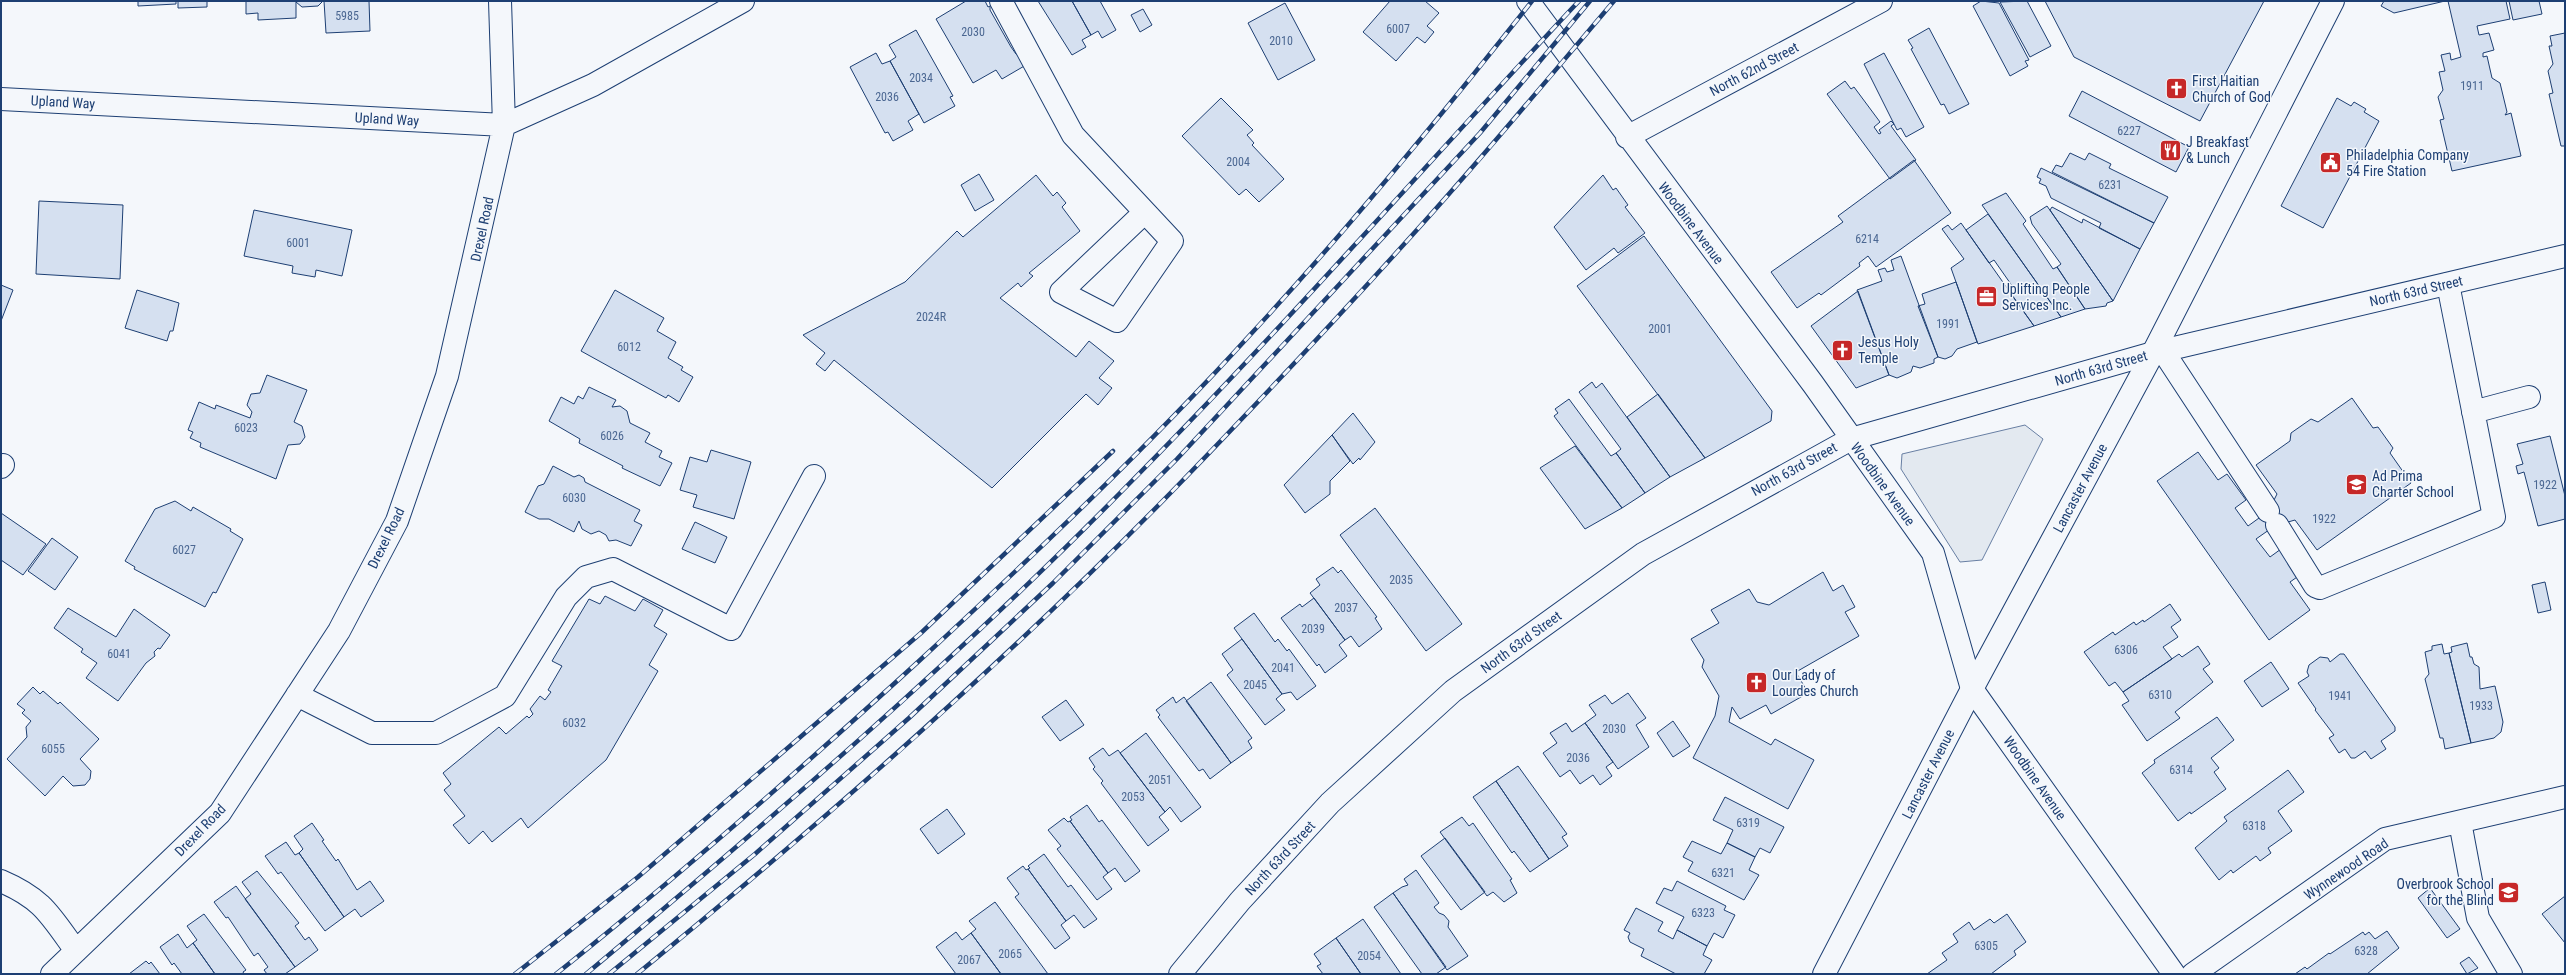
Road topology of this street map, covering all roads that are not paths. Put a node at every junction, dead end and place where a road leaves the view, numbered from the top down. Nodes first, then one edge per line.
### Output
1 (500, 1) edge
2 (743, 1) edge
3 (1001, 1) edge
4 (1528, 1) edge
5 (1881, 1) edge
6 (2333, 1) edge
7 (1, 99) edge
8 (504, 125) junction
9 (1627, 137) junction
10 (1145, 212) junction
11 (2565, 256) edge
12 (2448, 284) junction
13 (2158, 352) junction
14 (2530, 397) dead end
15 (2474, 412) junction
16 (1851, 439) junction
17 (814, 476) dead end
18 (1972, 689) junction
19 (297, 695) junction
20 (2565, 797) edge
21 (2460, 822) junction
22 (1, 881) edge
23 (76, 951) junction
24 (52, 974) edge
25 (1180, 974) edge
26 (1824, 974) edge
27 (2174, 974) edge
28 (2193, 974) edge
29 (2511, 974) edge

1 - 8 main road, Drexel Road
2 - 8 main road, Upland Way
3 - 10 main road
4 - 9 main road, Woodbine Avenue
5 - 9 main road, North 62nd Street
6 - 13 main road, Lancaster Avenue
7 - 8 main road, Upland Way
8 - 19 main road, Drexel Road
9 - 16 main road, Woodbine Avenue
10 - 10 main road
11 - 12 main road, North 63rd Street
12 - 13 main road, North 63rd Street
12 - 15 main road
13 - 15 main road
13 - 16 main road, North 63rd Street
13 - 18 main road, Lancaster Avenue
14 - 15 main road
16 - 18 main road, Woodbine Avenue
16 - 25 main road, North 63rd Street
17 - 19 main road
18 - 26 main road, Lancaster Avenue
18 - 27 main road, Woodbine Avenue
19 - 23 main road, Drexel Road
20 - 21 main road, Wynnewood Road
21 - 28 main road, Wynnewood Road
21 - 29 main road
22 - 23 main road
23 - 24 main road, Drexel Road

